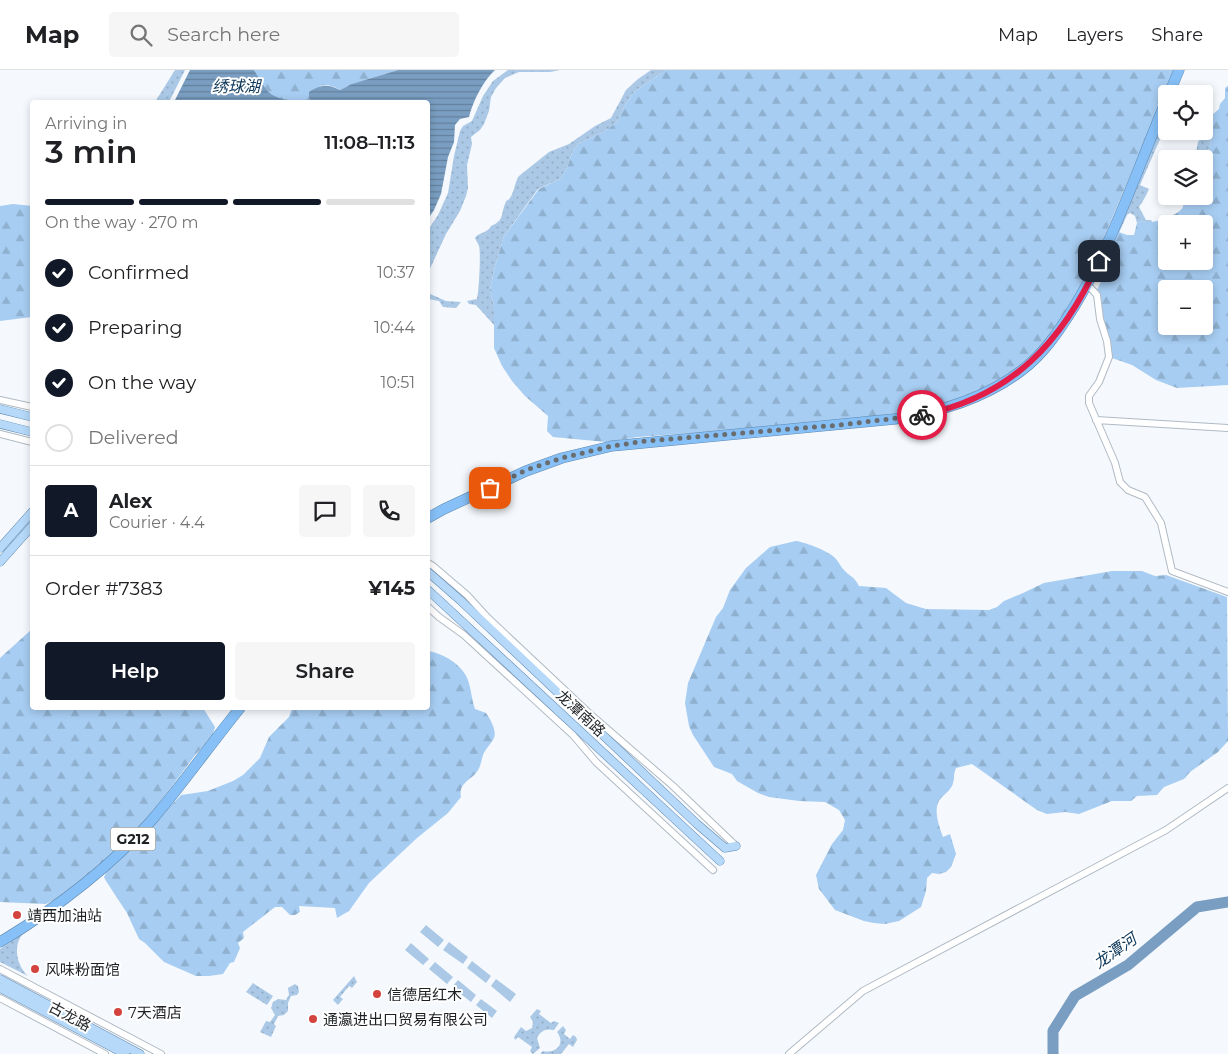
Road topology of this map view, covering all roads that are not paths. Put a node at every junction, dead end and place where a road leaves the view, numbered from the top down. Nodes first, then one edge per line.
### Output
1 (1179, 70) edge
2 (1173, 85) edge
3 (1158, 121) edge
4 (1088, 285) junction
5 (0, 400) edge
6 (30, 407) edge
7 (0, 410) edge
8 (30, 416) edge
9 (1096, 420) junction
10 (0, 424) edge
11 (1228, 428) edge
12 (30, 432) edge
13 (0, 434) edge
14 (30, 442) edge
15 (30, 514) edge
16 (430, 517) edge
17 (30, 528) edge
18 (0, 548) edge
19 (0, 562) edge
20 (430, 565) edge
21 (430, 577) edge
22 (430, 592) edge
23 (1228, 592) edge
24 (430, 608) edge
25 (238, 710) edge
26 (575, 726) junction
27 (573, 735) junction
28 (1228, 788) edge
29 (736, 846) joint
30 (720, 862) dead end
31 (713, 870) dead end
32 (0, 942) edge
33 (0, 969) edge
34 (0, 979) edge
35 (0, 988) edge
36 (0, 998) edge
37 (76, 1009) junction
38 (74, 1022) junction
39 (70, 1035) junction
40 (105, 1054) edge
41 (125, 1054) edge
42 (140, 1054) edge
43 (161, 1054) edge
44 (789, 1054) edge

1 - 2 highway
3 - 4 highway
4 - 9 street
4 - 16 highway
5 - 6 street
7 - 8 main road
9 - 11 street
9 - 23 street
10 - 12 main road
13 - 14 street
15 - 18 main road
17 - 19 main road
20 - 29 street
21 - 29 main road, 龙潭南路
22 - 26 main road, 龙潭南路
24 - 27 street
25 - 32 highway, G212
26 - 27 main road
26 - 30 main road, 龙潭南路
27 - 31 street
28 - 44 street
33 - 37 street
34 - 38 main road, 古龙路
35 - 38 main road, 古龙路
36 - 39 street
37 - 38 main road
37 - 43 street
38 - 39 main road
38 - 41 main road, 古龙路
38 - 42 main road, 古龙路
39 - 40 street

